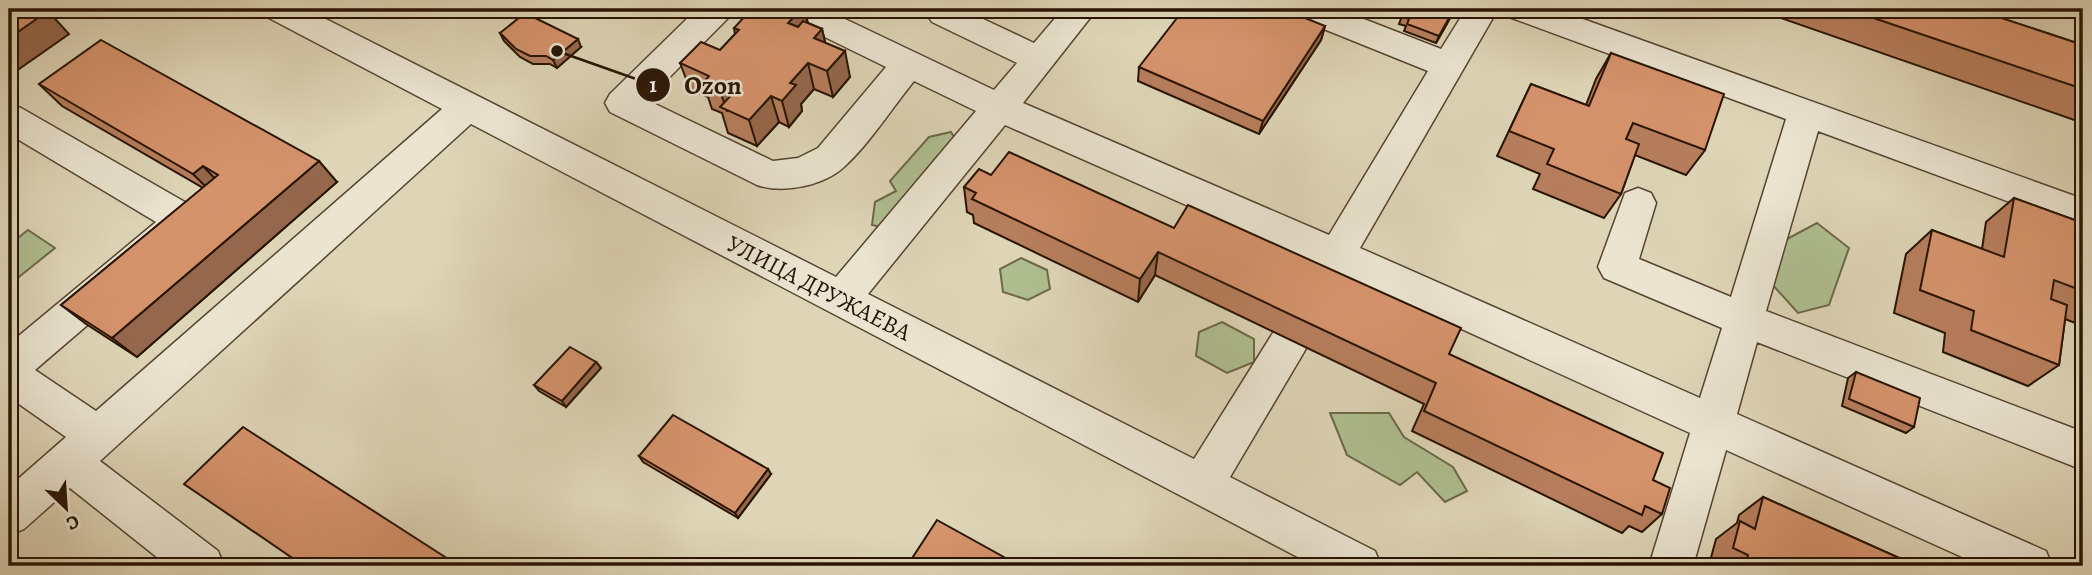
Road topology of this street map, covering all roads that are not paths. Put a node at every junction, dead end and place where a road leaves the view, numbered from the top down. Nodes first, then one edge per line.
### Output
1 (279, 9) edge
2 (718, 9) edge
3 (796, 9) edge
4 (939, 9) edge
5 (1081, 9) edge
6 (1306, 9) edge
7 (1482, 9) edge
8 (1521, 9) edge
9 (1038, 59) junction
10 (909, 63) junction
11 (1448, 66) junction
12 (468, 106) junction
13 (999, 107) junction
14 (1805, 114) junction
15 (9, 117) edge
16 (1639, 203) dead end
17 (2083, 214) edge
18 (1335, 254) junction
19 (1317, 290) edge
20 (840, 300) junction
21 (1744, 320) junction
22 (1290, 340) edge
23 (9, 368) edge
24 (9, 375) edge
25 (1713, 422) junction
26 (83, 449) junction
27 (2083, 452) edge
28 (1202, 484) junction
29 (9, 515) edge
30 (202, 566) edge
31 (1360, 566) edge
32 (1671, 566) edge
33 (2030, 566) edge

1 - 12 street, УЛИЦА ДРУЖАЕВА
2 - 10 street
3 - 10 street
4 - 9 street
5 - 9 street
6 - 11 street
7 - 11 street
8 - 14 street
9 - 13 street
10 - 13 street
11 - 18 street
12 - 20 street, УЛИЦА ДРУЖАЕВА
12 - 26 street
13 - 18 street
13 - 20 street
14 - 17 street
14 - 21 street
15 - 23 street
16 - 21 street
18 - 19 street
18 - 25 street
20 - 28 street, УЛИЦА ДРУЖАЕВА
21 - 25 street
21 - 27 street
22 - 28 street
24 - 26 street
25 - 32 street
25 - 33 street
26 - 29 street
26 - 30 street
28 - 31 street, УЛИЦА ДРУЖАЕВА

